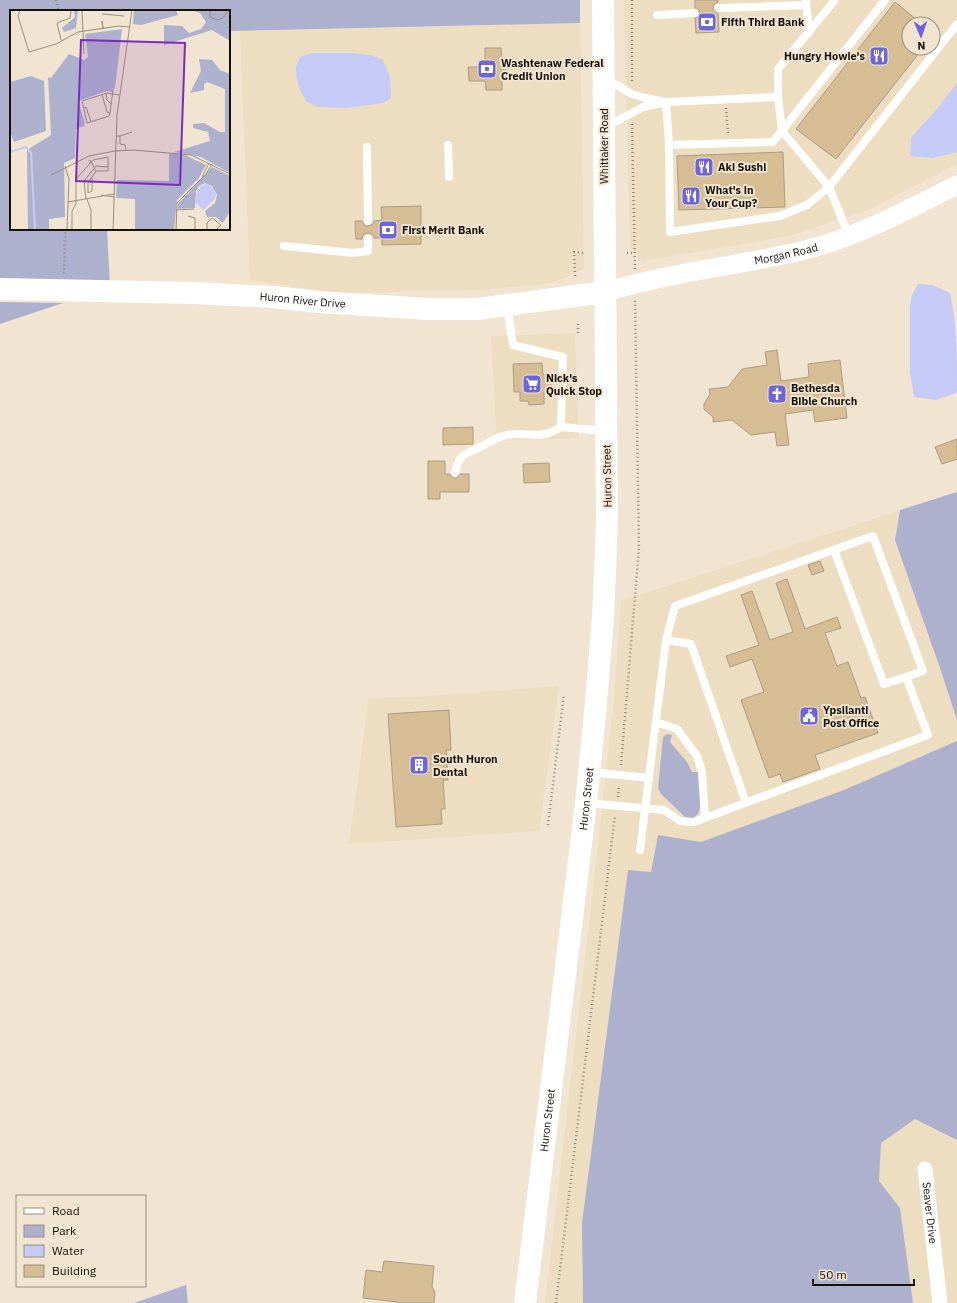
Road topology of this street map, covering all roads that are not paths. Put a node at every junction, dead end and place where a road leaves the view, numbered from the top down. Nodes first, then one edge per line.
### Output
1 (603, 0) edge
2 (835, 0) edge
3 (885, 0) edge
4 (806, 2) edge
5 (718, 8) dead end
6 (695, 13) dead end
7 (657, 15) dead end
8 (957, 24) edge
9 (809, 32) junction
10 (603, 78) junction
11 (778, 97) junction
12 (666, 102) junction
13 (604, 128) junction
14 (782, 131) junction
15 (669, 144) junction
16 (448, 145) dead end
17 (366, 147) dead end
18 (449, 177) dead end
19 (957, 185) edge
20 (829, 187) junction
21 (368, 221) dead end
22 (849, 236) junction
23 (368, 238) dead end
24 (284, 246) dead end
25 (0, 289) edge
26 (605, 292) junction
27 (506, 305) junction
28 (561, 427) junction
29 (606, 432) junction
30 (455, 473) dead end
31 (834, 550) junction
32 (666, 640) junction
33 (906, 677) junction
34 (656, 724) junction
35 (589, 772) junction
36 (649, 778) junction
37 (586, 803) junction
38 (746, 803) junction
39 (646, 808) junction
40 (705, 818) junction
41 (640, 850) dead end
42 (925, 1170) dead end
43 (525, 1303) edge
44 (940, 1303) edge

1 - 10 main road, Whittaker Road
2 - 9 lane
3 - 14 lane
4 - 5 lane
4 - 9 lane
6 - 7 lane
8 - 20 lane
9 - 11 lane
10 - 12 lane
10 - 13 main road, Whittaker Road
11 - 12 lane
11 - 14 lane
12 - 13 lane
12 - 15 lane
13 - 26 main road, Whittaker Road
14 - 15 lane
14 - 20 lane
15 - 20 lane
16 - 18 lane
17 - 21 lane
19 - 22 street, Morgan Road
20 - 22 lane
22 - 26 street, Morgan Road
23 - 24 lane
25 - 27 main road, Huron River Drive
26 - 27 main road, Huron River Drive
26 - 29 main road, Huron Street
27 - 28 lane
28 - 29 lane
28 - 30 lane
29 - 35 main road, Huron Street
31 - 32 lane
31 - 33 lane
31 - 33 lane
32 - 34 lane
32 - 38 lane
33 - 38 lane
34 - 36 lane
34 - 40 lane
35 - 36 lane
35 - 37 main road, Huron Street
36 - 39 lane
37 - 39 lane
37 - 43 main road, Huron Street
38 - 40 lane
39 - 40 lane
39 - 41 lane
42 - 44 street, Seaver Drive

